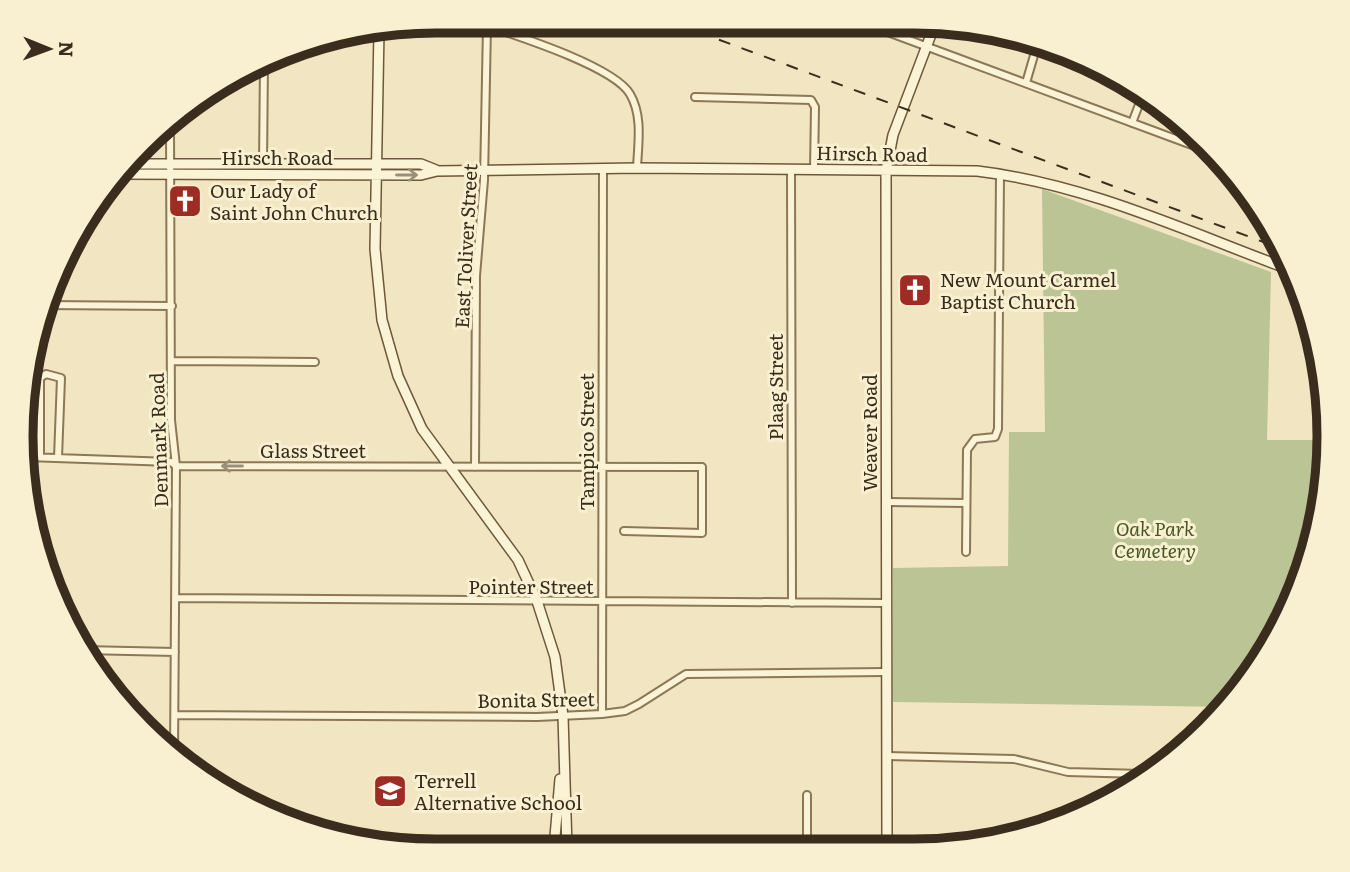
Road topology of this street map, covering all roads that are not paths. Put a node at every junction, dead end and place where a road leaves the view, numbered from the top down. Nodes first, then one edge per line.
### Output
1 (487, 33) edge
2 (505, 33) edge
3 (889, 33) edge
4 (931, 34) edge
5 (379, 38) edge
6 (926, 47) junction
7 (1035, 52) edge
8 (264, 72) edge
9 (1027, 83) junction
10 (695, 97) dead end
11 (1140, 102) edge
12 (1132, 123) junction
13 (170, 133) edge
14 (1193, 146) edge
15 (139, 164) edge
16 (169, 164) junction
17 (263, 164) junction
18 (637, 168) junction
19 (603, 169) junction
20 (377, 170) junction
21 (814, 170) junction
22 (485, 171) junction
23 (791, 171) junction
24 (886, 172) junction
25 (130, 174) edge
26 (171, 174) junction
27 (263, 174) junction
28 (1000, 174) junction
29 (1278, 265) edge
30 (56, 305) edge
31 (172, 306) junction
32 (172, 361) junction
33 (315, 362) dead end
34 (34, 457) edge
35 (40, 457) junction
36 (58, 458) junction
37 (176, 466) junction
38 (447, 466) junction
39 (475, 467) junction
40 (601, 467) junction
41 (887, 502) junction
42 (966, 503) junction
43 (624, 531) dead end
44 (966, 552) dead end
45 (175, 598) junction
46 (537, 601) junction
47 (602, 602) junction
48 (792, 603) junction
49 (887, 603) junction
50 (95, 650) edge
51 (175, 652) junction
52 (887, 672) junction
53 (602, 714) junction
54 (175, 715) junction
55 (563, 716) junction
56 (174, 743) edge
57 (887, 756) junction
58 (562, 760) junction
59 (1133, 774) edge
60 (807, 795) dead end
61 (555, 839) edge
62 (566, 839) edge
63 (807, 839) edge
64 (887, 839) edge

1 - 22 street, East Toliver Street
2 - 18 street
3 - 6 street
4 - 6 main road, Weaver Road
5 - 20 main road
6 - 9 street
6 - 24 main road, Weaver Road
7 - 9 street
8 - 17 street
9 - 12 street
10 - 21 street
11 - 12 street
12 - 14 street
13 - 16 street, Denmark Road
15 - 16 main road, Hirsch Road
16 - 17 main road, Hirsch Road
16 - 26 street, Denmark Road
17 - 20 main road, Hirsch Road
17 - 27 street
18 - 19 main road, Hirsch Road
18 - 23 main road, Hirsch Road
19 - 22 main road, Hirsch Road
19 - 40 street, Tampico Street
20 - 22 main road, Hirsch Road
20 - 27 main road, Hirsch Road
20 - 38 main road
21 - 23 main road, Hirsch Road
21 - 24 main road, Hirsch Road
22 - 39 street, East Toliver Street
23 - 48 street, Plaag Street
24 - 28 main road, Hirsch Road
24 - 41 main road, Weaver Road
25 - 26 main road, Hirsch Road
26 - 27 main road, Hirsch Road
26 - 31 street, Denmark Road
28 - 29 main road, Hirsch Road
28 - 42 street
30 - 31 street
31 - 32 street, Denmark Road
32 - 33 street
32 - 37 street, Denmark Road
34 - 35 street, Glass Street
35 - 36 street, Glass Street
35 - 36 street
36 - 37 street, Glass Street
38 -> 37 street, Glass Street
37 - 45 street, Denmark Road
38 - 39 street, Glass Street
38 - 46 main road
39 - 40 street, Glass Street
40 - 43 street, Glass Street
40 - 47 street, Tampico Street
41 - 42 street
41 - 49 main road, Weaver Road
42 - 44 street
45 - 46 street, Pointer Street
45 - 51 street, Denmark Road
46 - 47 street, Pointer Street
46 - 55 main road
47 - 48 street, Pointer Street
47 - 53 street, Tampico Street
48 - 49 street, Pointer Street
49 - 52 main road, Weaver Road
50 - 51 street
51 - 54 street, Denmark Road
52 - 53 street, Bonita Street
52 - 57 main road, Weaver Road
53 - 55 street, Bonita Street
54 - 55 street, Bonita Street
54 - 56 street, Denmark Road
55 - 58 main road
57 - 59 street
57 - 64 main road, Weaver Road
58 - 61 main road
58 - 62 main road
60 - 63 street

